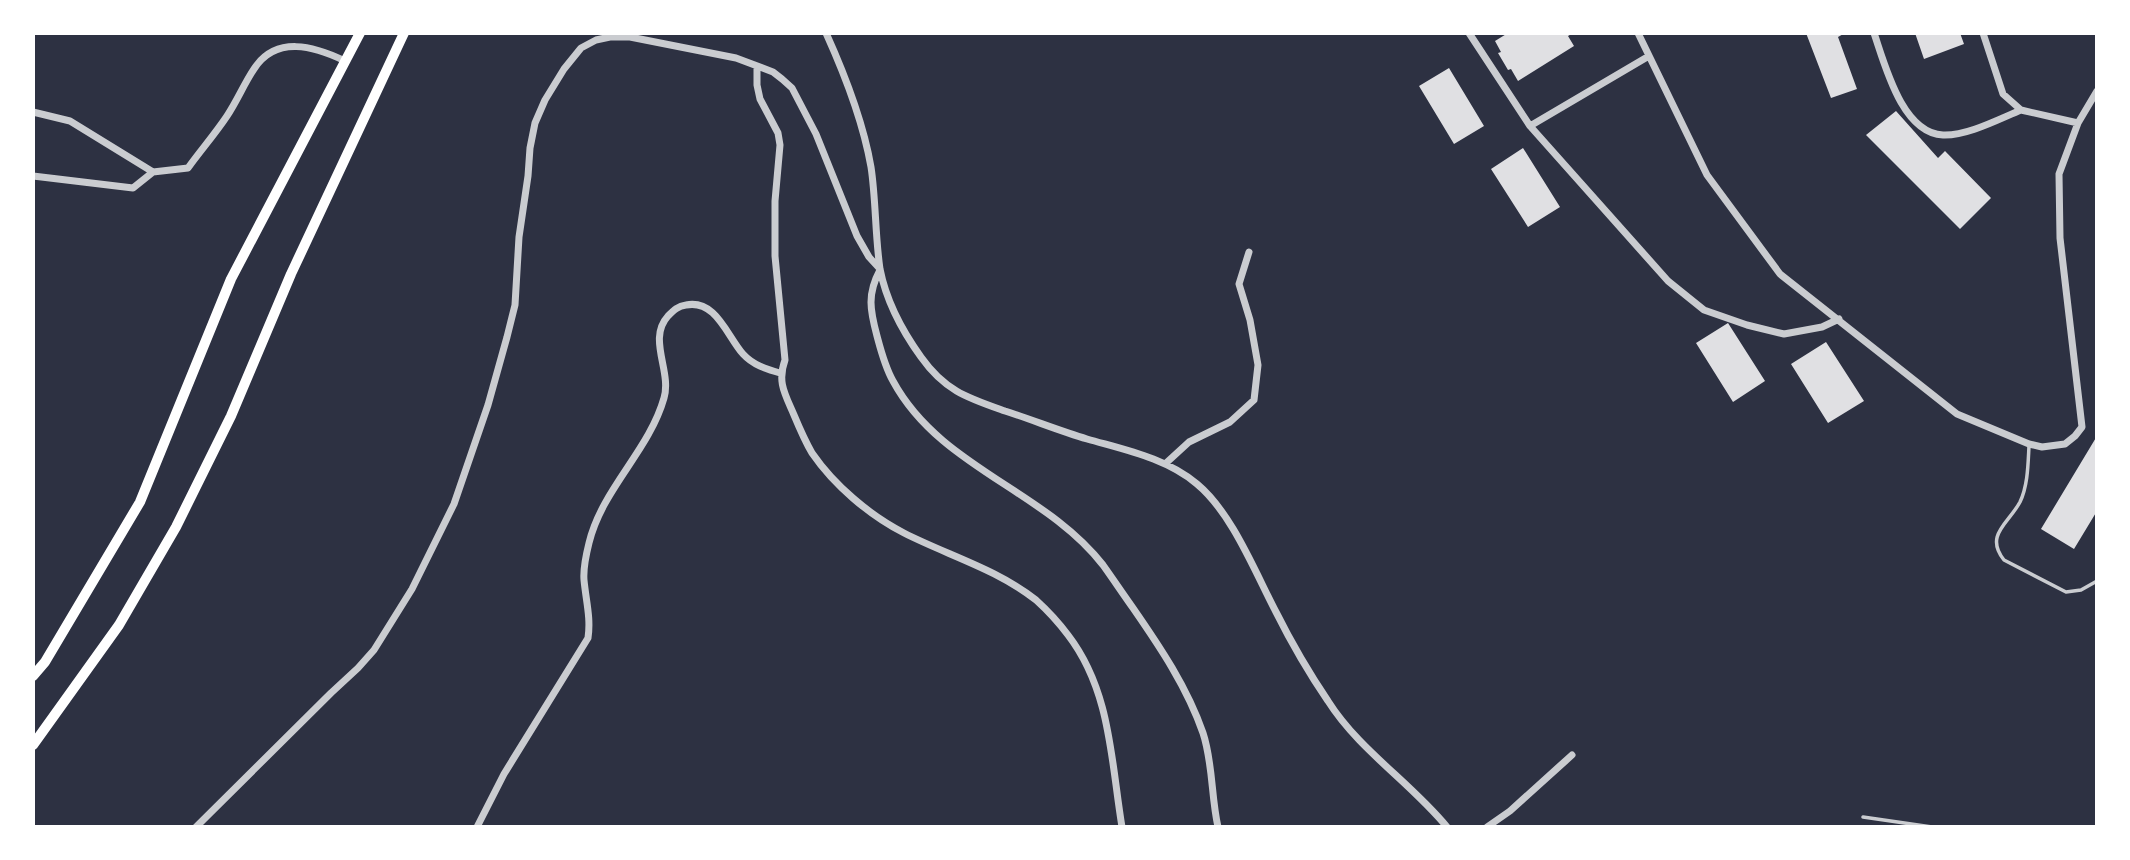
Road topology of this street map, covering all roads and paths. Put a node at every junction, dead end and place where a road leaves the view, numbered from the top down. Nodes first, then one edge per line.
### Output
1 (360, 33) edge
2 (404, 33) edge
3 (826, 33) edge
4 (1469, 33) edge
5 (1638, 33) edge
6 (1874, 33) edge
7 (1983, 33) edge
8 (1649, 56) junction
9 (345, 61) junction
10 (757, 67) junction
11 (2097, 91) edge
12 (2021, 110) junction
13 (33, 112) edge
14 (2078, 123) junction
15 (1530, 126) junction
16 (153, 172) junction
17 (33, 176) edge
18 (1249, 252) dead end
19 (880, 269) junction
20 (1839, 319) junction
21 (780, 373) junction
22 (2029, 444) junction
23 (1165, 464) junction
24 (2097, 581) edge
25 (33, 676) edge
26 (33, 745) edge
27 (1572, 755) dead end
28 (1863, 817) dead end
29 (1921, 826) edge
30 (196, 827) edge
31 (477, 827) edge
32 (1122, 827) edge
33 (1217, 827) edge
34 (1447, 827) edge
35 (1487, 827) edge
36 (1932, 827) edge

1 - 9 main road
2 - 26 main road
3 - 19 street
4 - 15 street
5 - 8 street
6 - 12 street
7 - 12 street
8 - 15 street
8 - 20 street
9 - 16 street
9 - 25 main road
10 - 19 street
10 - 21 street
10 - 30 street
11 - 14 street
12 - 14 street
13 - 16 street
14 - 22 street
15 - 20 street
16 - 17 street
18 - 23 street
19 - 23 street
19 - 33 street
20 - 22 street
21 - 31 street
21 - 32 street
22 - 24 lane
23 - 34 street
27 - 35 street
28 - 29 lane
29 - 36 lane

